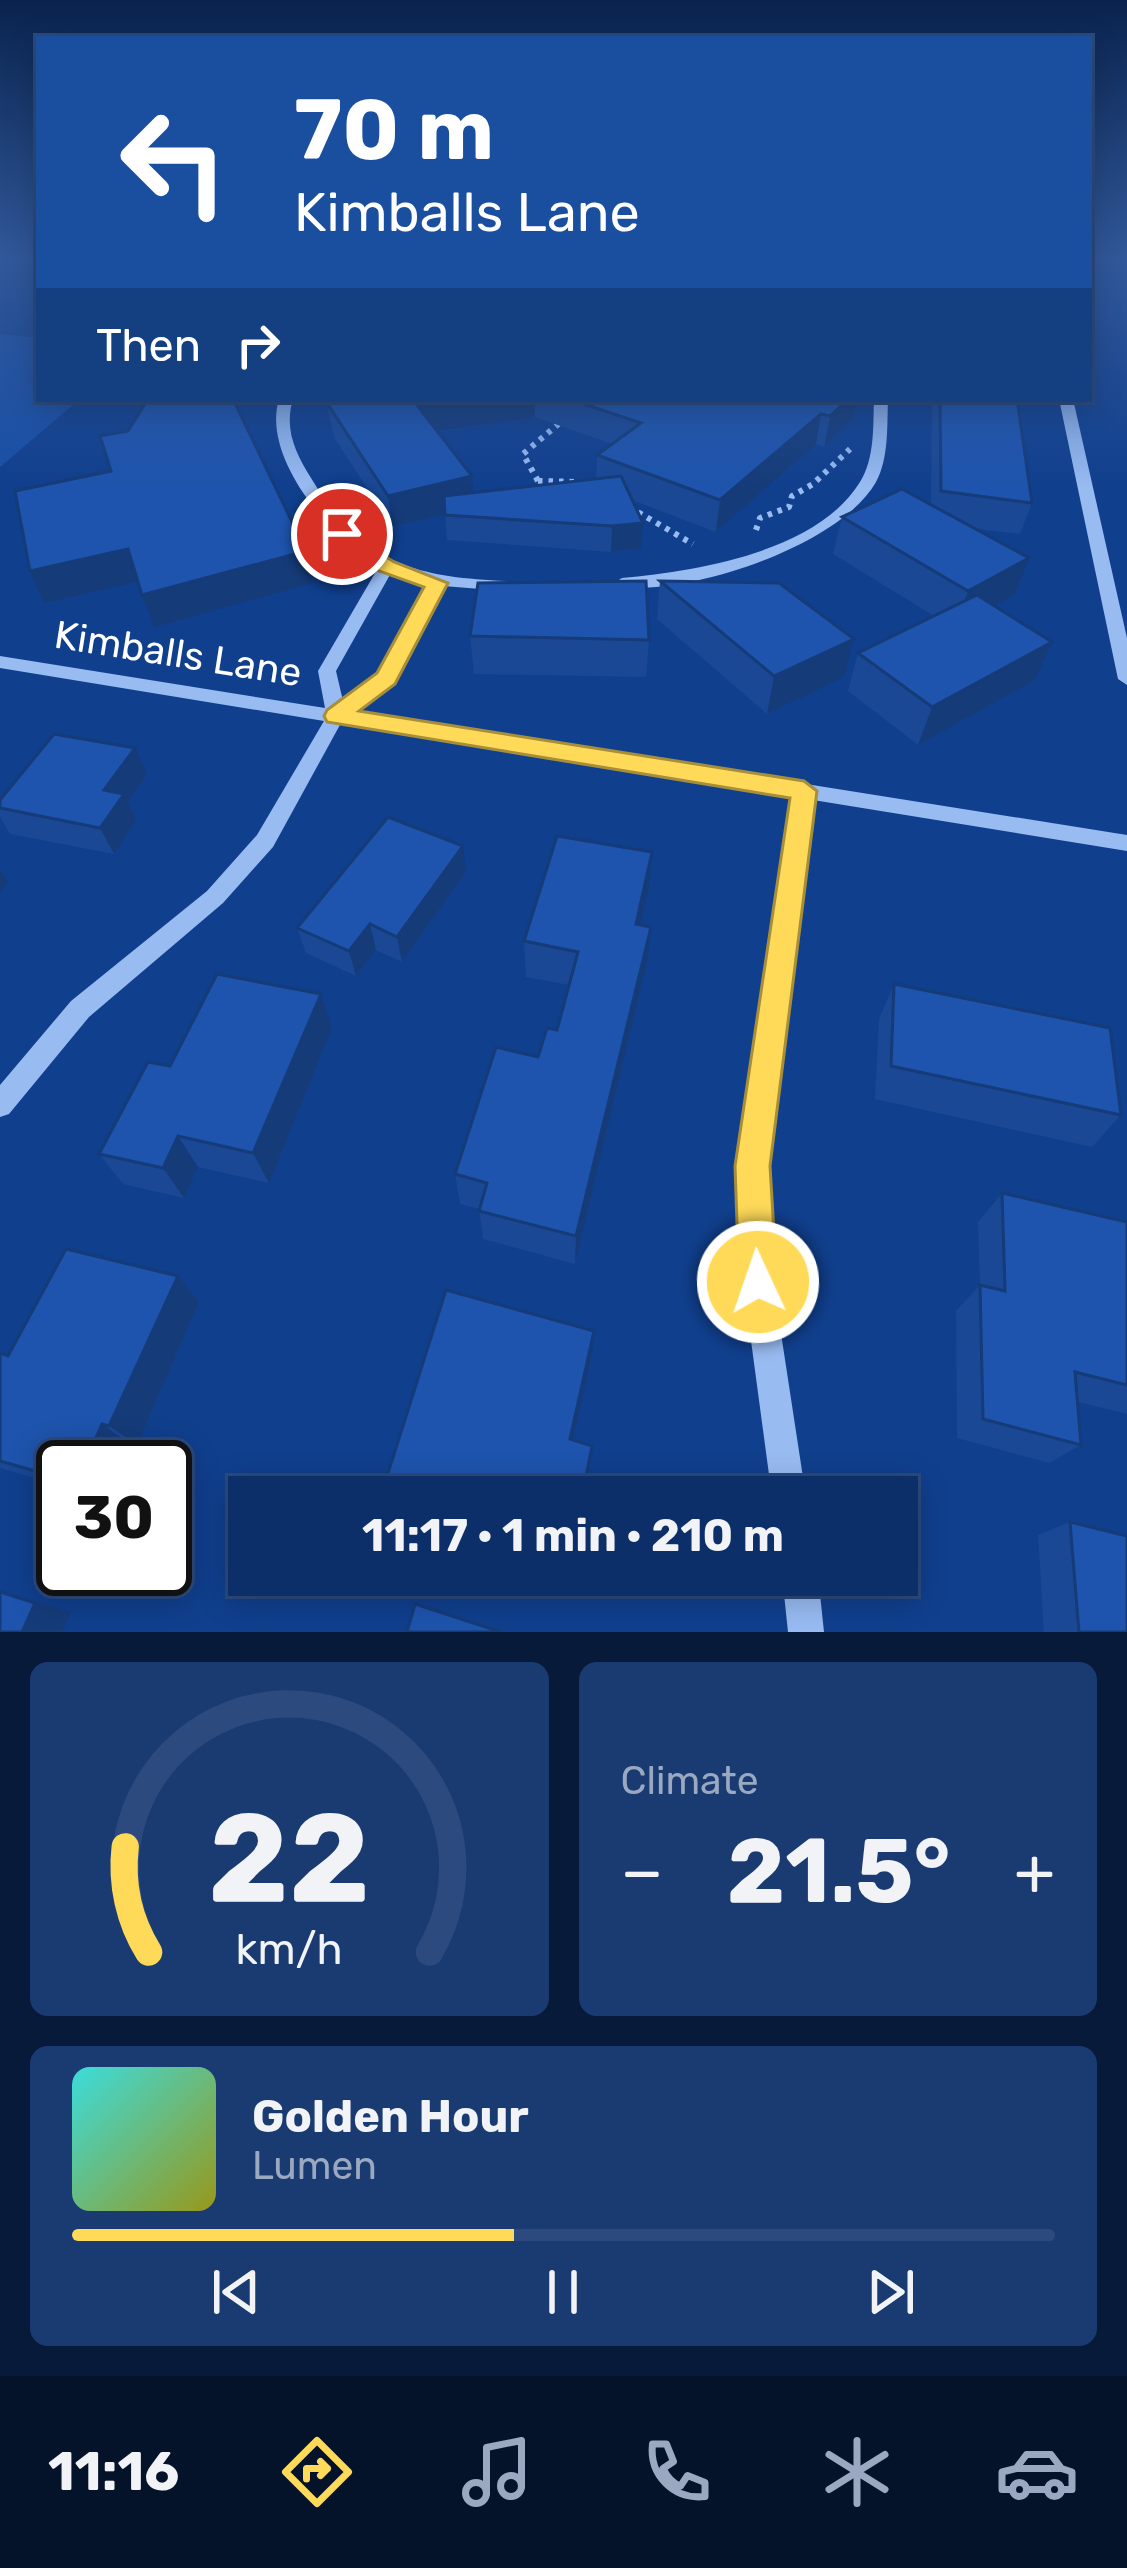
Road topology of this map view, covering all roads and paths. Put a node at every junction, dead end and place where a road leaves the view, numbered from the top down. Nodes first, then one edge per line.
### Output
1 (285, 402) edge
2 (881, 402) edge
3 (1067, 402) edge
4 (571, 415) edge
5 (856, 447) dead end
6 (538, 481) junction
7 (598, 490) edge
8 (528, 497) edge
9 (618, 502) edge
10 (740, 544) dead end
11 (701, 546) dead end
12 (387, 566) junction
13 (437, 583) junction
14 (608, 583) edge
15 (525, 586) edge
16 (0, 662) edge
17 (1127, 679) edge
18 (336, 716) junction
19 (804, 791) junction
20 (1127, 843) edge
21 (0, 1105) edge
22 (786, 1476) edge
23 (802, 1596) edge
24 (806, 1632) edge

1 - 12 street
2 - 14 street
3 - 17 street
4 - 6 path
5 - 10 path
6 - 7 path
6 - 8 path
9 - 11 path
12 - 13 street
12 - 18 street
13 - 15 street
13 - 18 street
16 - 18 street, Kimballs Lane
18 - 19 street, Kimballs Lane
18 - 21 street
19 - 20 street, Kimballs Lane
19 - 22 street
23 - 24 street

